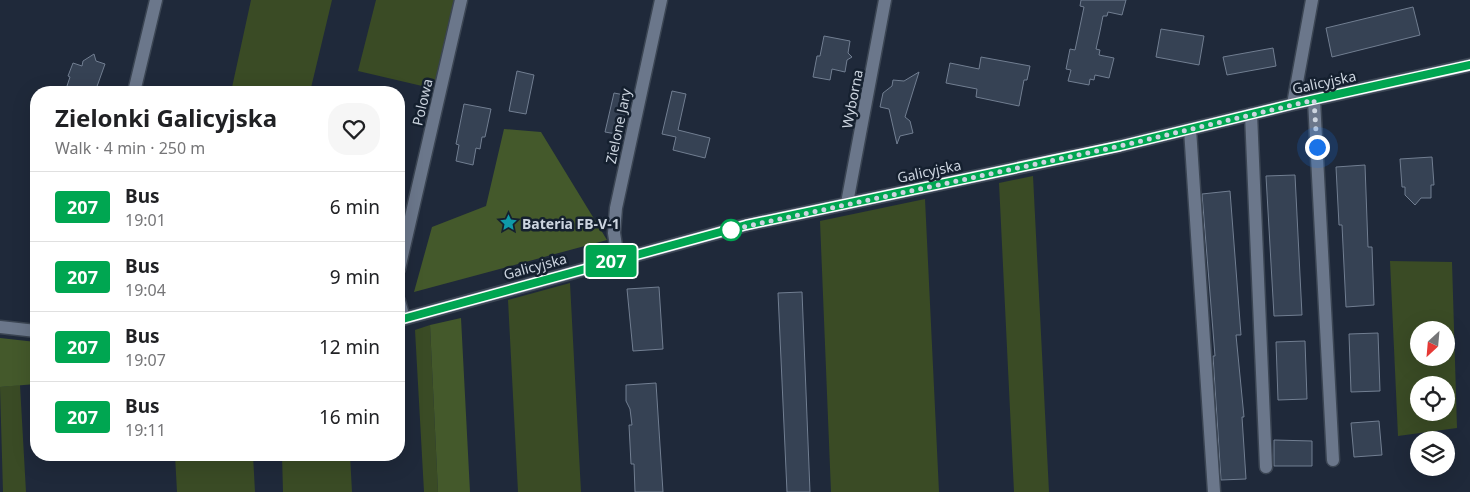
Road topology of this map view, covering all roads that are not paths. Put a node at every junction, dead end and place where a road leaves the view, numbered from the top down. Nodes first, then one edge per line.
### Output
1 (156, 0) edge
2 (461, 0) edge
3 (661, 0) edge
4 (885, 0) edge
5 (1312, 0) edge
6 (1470, 65) edge
7 (135, 86) edge
8 (1314, 100) junction
9 (1293, 104) junction
10 (1251, 114) junction
11 (1190, 129) junction
12 (847, 203) junction
13 (405, 244) edge
14 (618, 259) junction
15 (405, 318) edge
16 (0, 327) edge
17 (30, 330) edge
18 (1333, 460) dead end
19 (1266, 467) dead end
20 (1214, 492) edge

1 - 7 street
2 - 13 street, Polowa
3 - 14 street, Zielone Jary
4 - 12 street, Wyborna
5 - 9 street
6 - 8 street, Galicyjska
8 - 9 street, Galicyjska
8 - 18 street
9 - 10 street, Galicyjska
10 - 11 street, Galicyjska
10 - 19 street
11 - 12 street, Galicyjska
11 - 20 street
12 - 14 street, Galicyjska
14 - 15 street, Galicyjska
16 - 17 street

